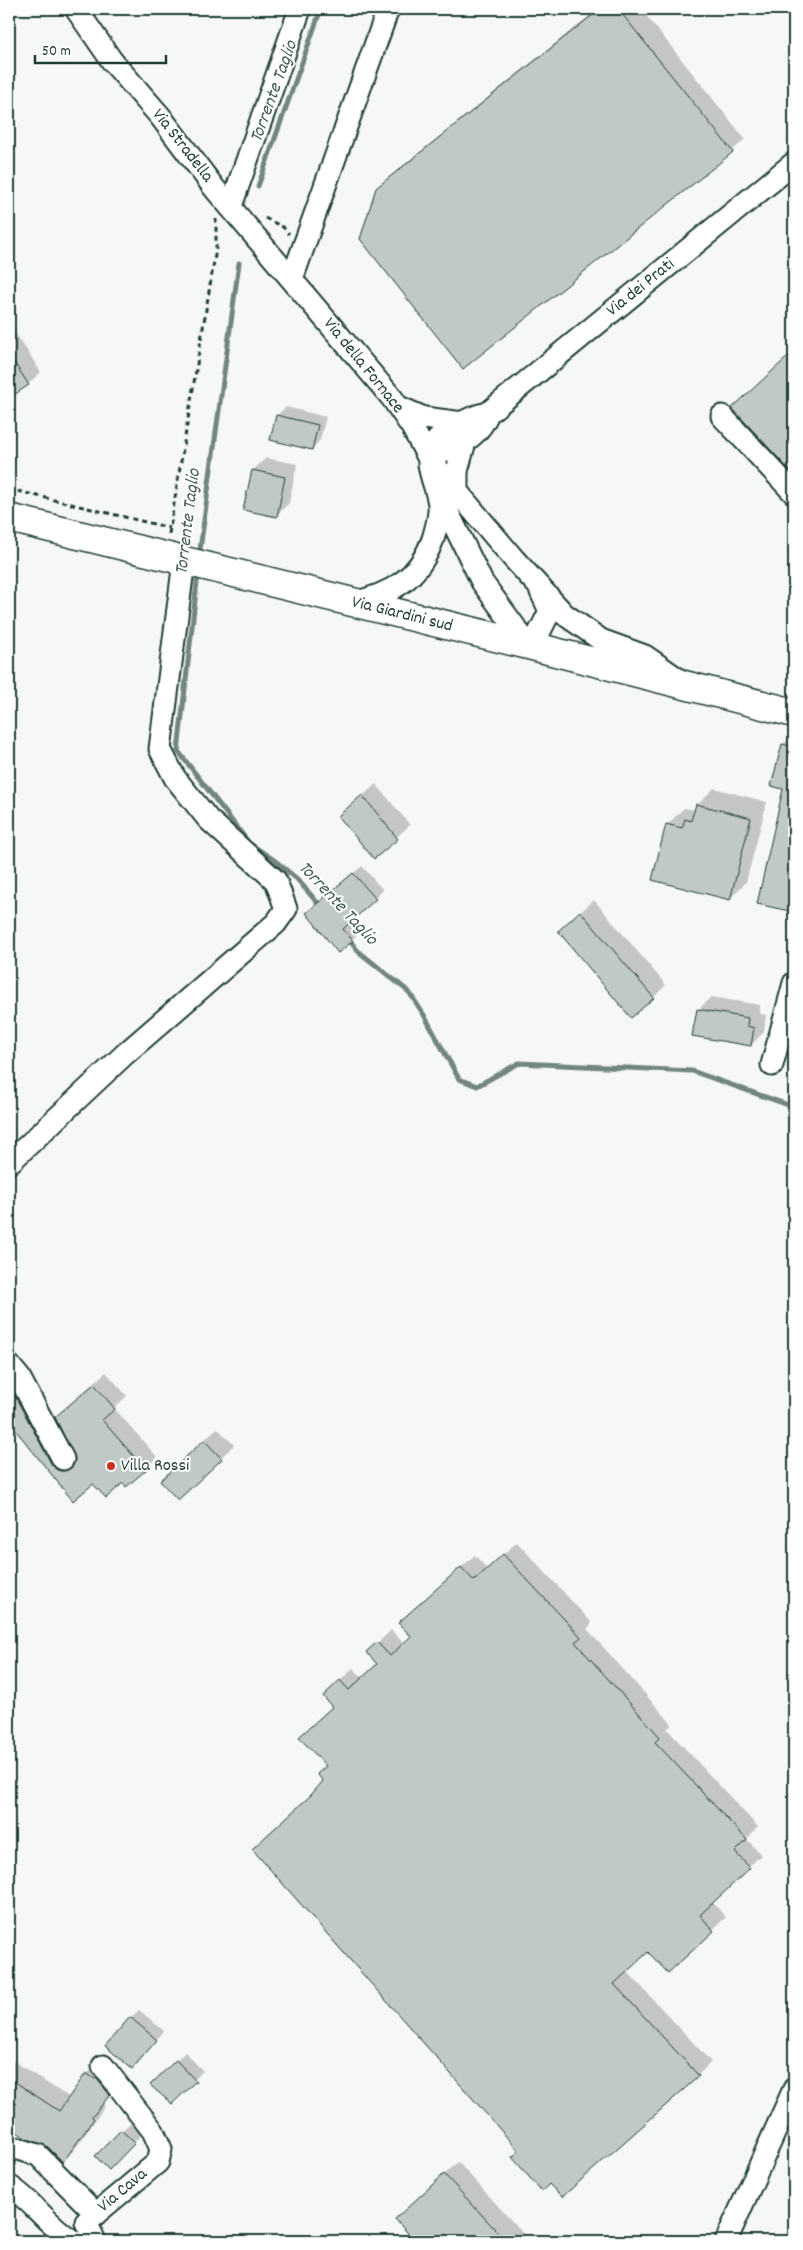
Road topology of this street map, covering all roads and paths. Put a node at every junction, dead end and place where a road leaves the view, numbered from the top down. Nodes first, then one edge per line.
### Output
1 (76, 9) edge
2 (300, 9) edge
3 (388, 9) edge
4 (794, 163) edge
5 (215, 189) junction
6 (231, 206) junction
7 (263, 216) dead end
8 (303, 249) junction
9 (292, 279) junction
10 (397, 407) junction
11 (722, 416) dead end
12 (464, 432) junction
13 (428, 456) junction
14 (434, 482) junction
15 (9, 489) edge
16 (457, 491) junction
17 (794, 493) edge
18 (9, 518) edge
19 (193, 563) junction
20 (541, 590) junction
21 (353, 603) junction
22 (528, 645) junction
23 (687, 686) junction
24 (791, 709) edge
25 (794, 983) edge
26 (772, 1065) dead end
27 (9, 1163) edge
28 (9, 1365) edge
29 (63, 1458) dead end
30 (102, 2066) dead end
31 (794, 2089) edge
32 (9, 2146) edge
33 (9, 2186) edge
34 (96, 2214) junction
35 (73, 2241) edge
36 (95, 2241) edge
37 (726, 2241) edge

1 - 5 street, Via Stradella
2 - 6 street
3 - 8 street
4 - 12 street, Via dei Prati
5 - 6 street, Via Stradella
5 - 15 path
6 - 9 street, Via Stradella
7 - 8 path
8 - 9 street
9 - 10 street, Via della Fornace
10 - 12 street
10 - 13 street, Via della Fornace
11 - 17 street
12 - 13 street, Via dei Prati
12 - 16 street
13 - 14 street
13 - 16 street
14 - 21 street
14 - 22 street
16 - 20 street
18 - 19 main road, Via Giardini sud
19 - 21 main road, Via Giardini sud
19 - 27 street
20 - 22 street
20 - 23 street
21 - 22 main road, Via Giardini sud
22 - 23 main road, Via Giardini sud
23 - 24 main road, Via Giardini sud
25 - 26 street
28 - 29 street
30 - 34 street, Via Cava
31 - 37 street
32 - 34 street
33 - 35 street
34 - 36 street, Via Cava

